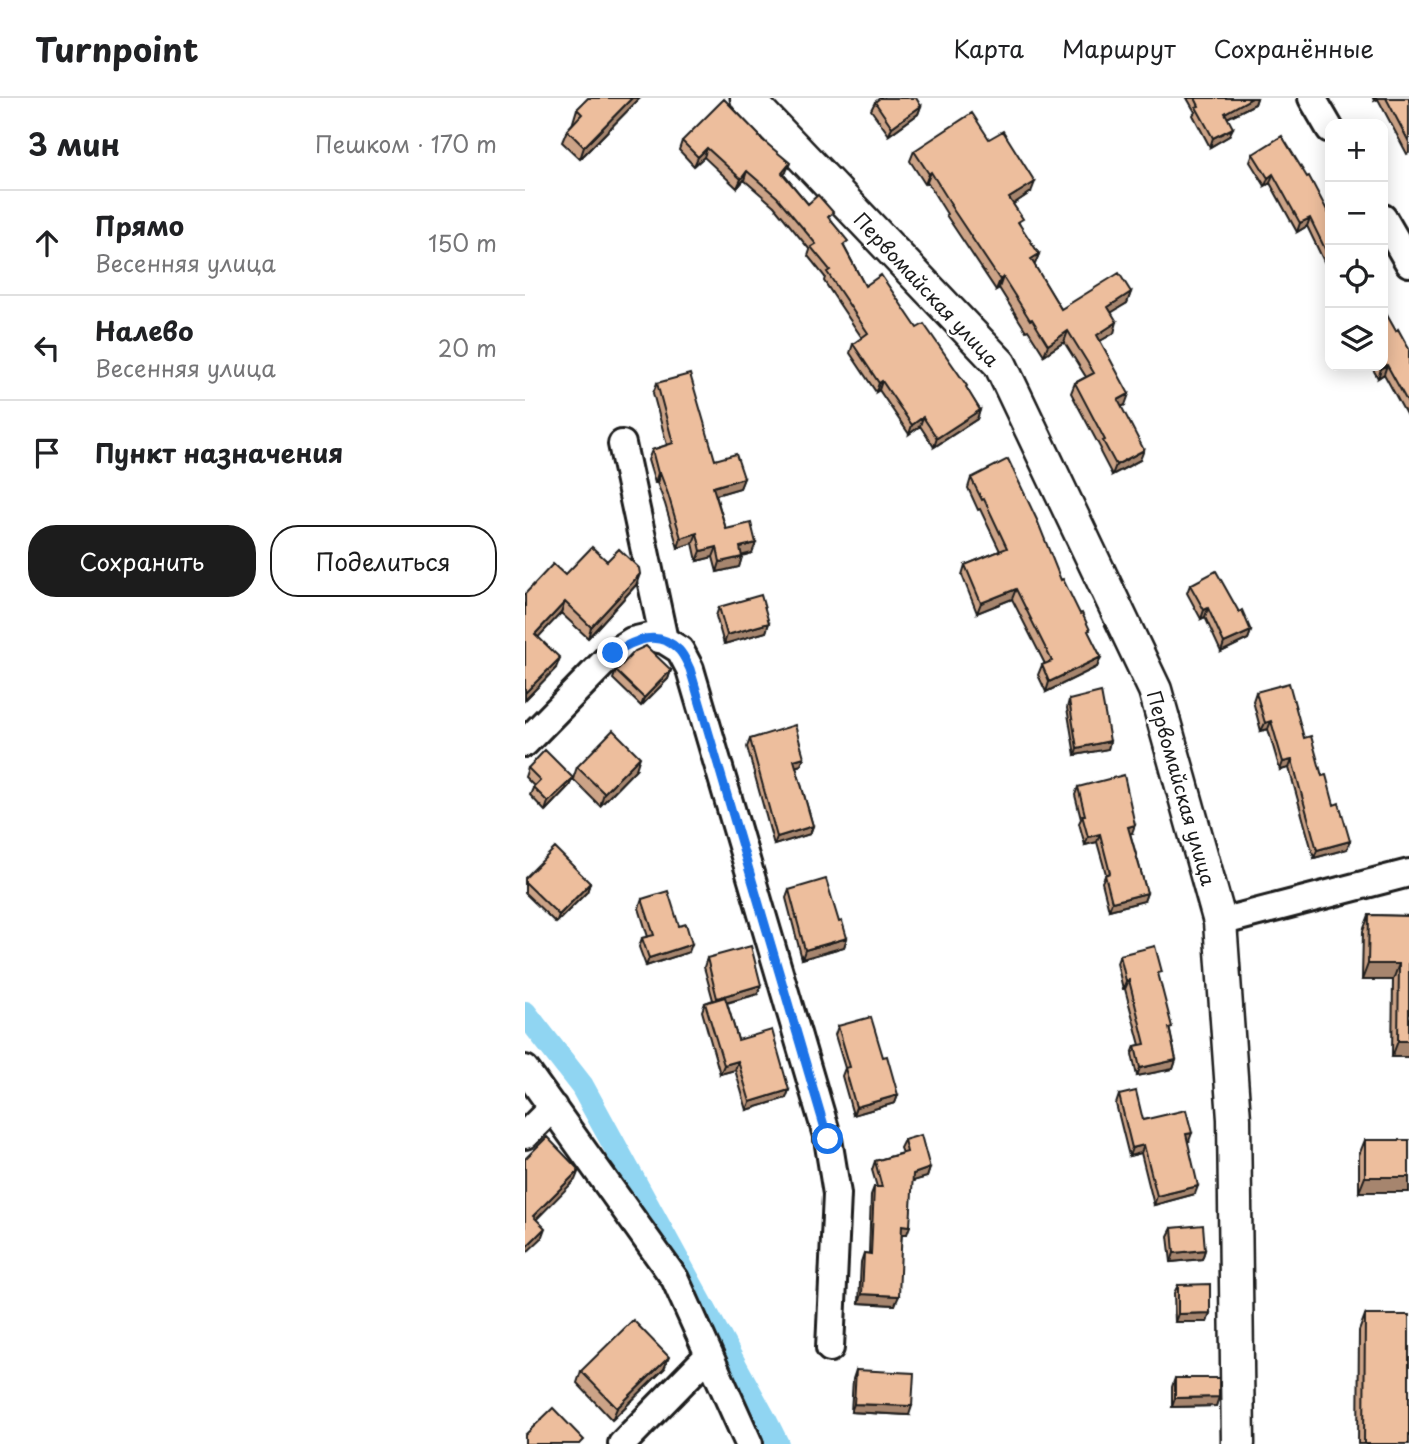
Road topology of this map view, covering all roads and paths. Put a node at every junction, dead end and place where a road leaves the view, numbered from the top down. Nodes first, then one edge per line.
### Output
1 (747, 98) edge
2 (1312, 98) edge
3 (1325, 120) edge
4 (1388, 226) edge
5 (1409, 262) edge
6 (622, 444) dead end
7 (664, 640) junction
8 (525, 743) edge
9 (1409, 873) edge
10 (1220, 922) junction
11 (525, 1069) edge
12 (553, 1107) junction
13 (525, 1135) edge
14 (830, 1348) dead end
15 (709, 1355) junction
16 (622, 1444) edge
17 (749, 1444) edge
18 (1238, 1444) edge

1 - 10 main road, Первомайская улица
2 - 3 street
4 - 5 street
6 - 7 street
7 - 8 street
7 - 14 street
9 - 10 street
10 - 18 main road, Первомайская улица
11 - 12 street
12 - 13 street
12 - 15 street
15 - 16 street
15 - 17 street

